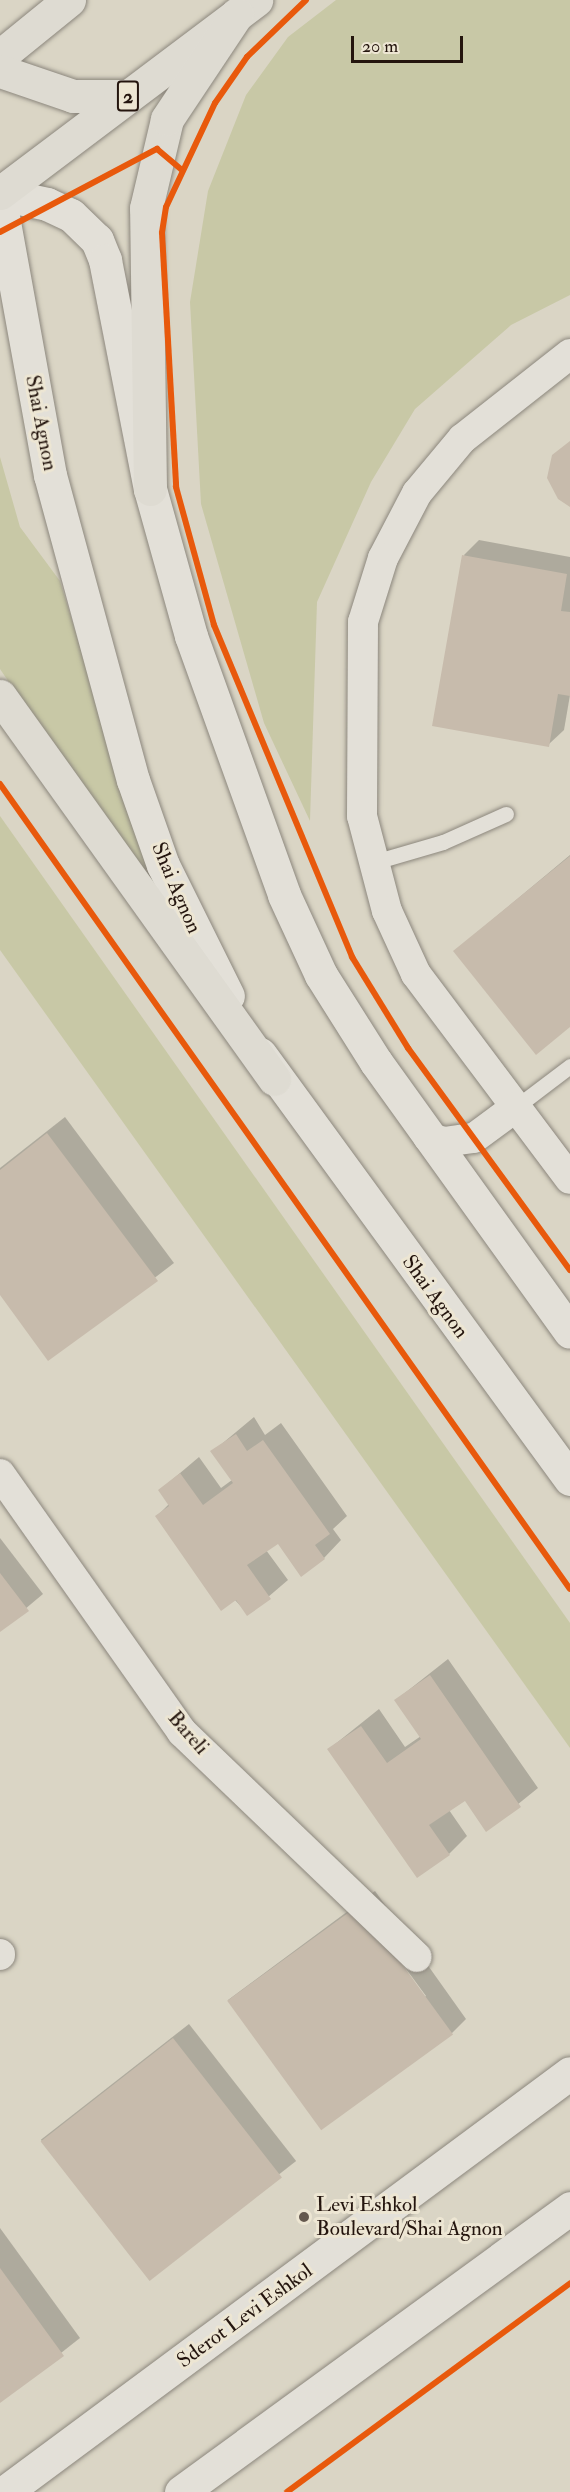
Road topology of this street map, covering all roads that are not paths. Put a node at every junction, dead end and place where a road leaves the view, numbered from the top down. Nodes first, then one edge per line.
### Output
1 (69, 0) edge
2 (247, 7) edge
3 (0, 56) edge
4 (0, 71) edge
5 (128, 96) junction
6 (0, 194) edge
7 (0, 200) edge
8 (570, 354) edge
9 (150, 489) junction
10 (0, 696) edge
11 (506, 814) dead end
12 (371, 863) junction
13 (570, 1066) edge
14 (274, 1079) junction
15 (516, 1107) junction
16 (428, 1137) junction
17 (570, 1179) edge
18 (570, 1332) edge
19 (0, 1474) edge
20 (570, 1479) edge
21 (417, 1957) dead end
22 (570, 2073) edge
23 (570, 2208) edge
24 (5, 2492) edge
25 (181, 2492) edge

1 - 3 highway
2 - 5 highway, 2
2 - 9 highway
4 - 5 highway
5 - 6 highway, 2
6 - 9 main road
7 - 14 main road, Shai Agnon
8 - 12 street
9 - 16 main road
10 - 14 highway
11 - 12 lane
12 - 15 street
13 - 15 lane
14 - 20 main road, Shai Agnon
15 - 16 street
15 - 17 street
16 - 18 main road
19 - 21 street, Bareli
22 - 24 main road, Sderot Levi Eshkol
23 - 25 main road

